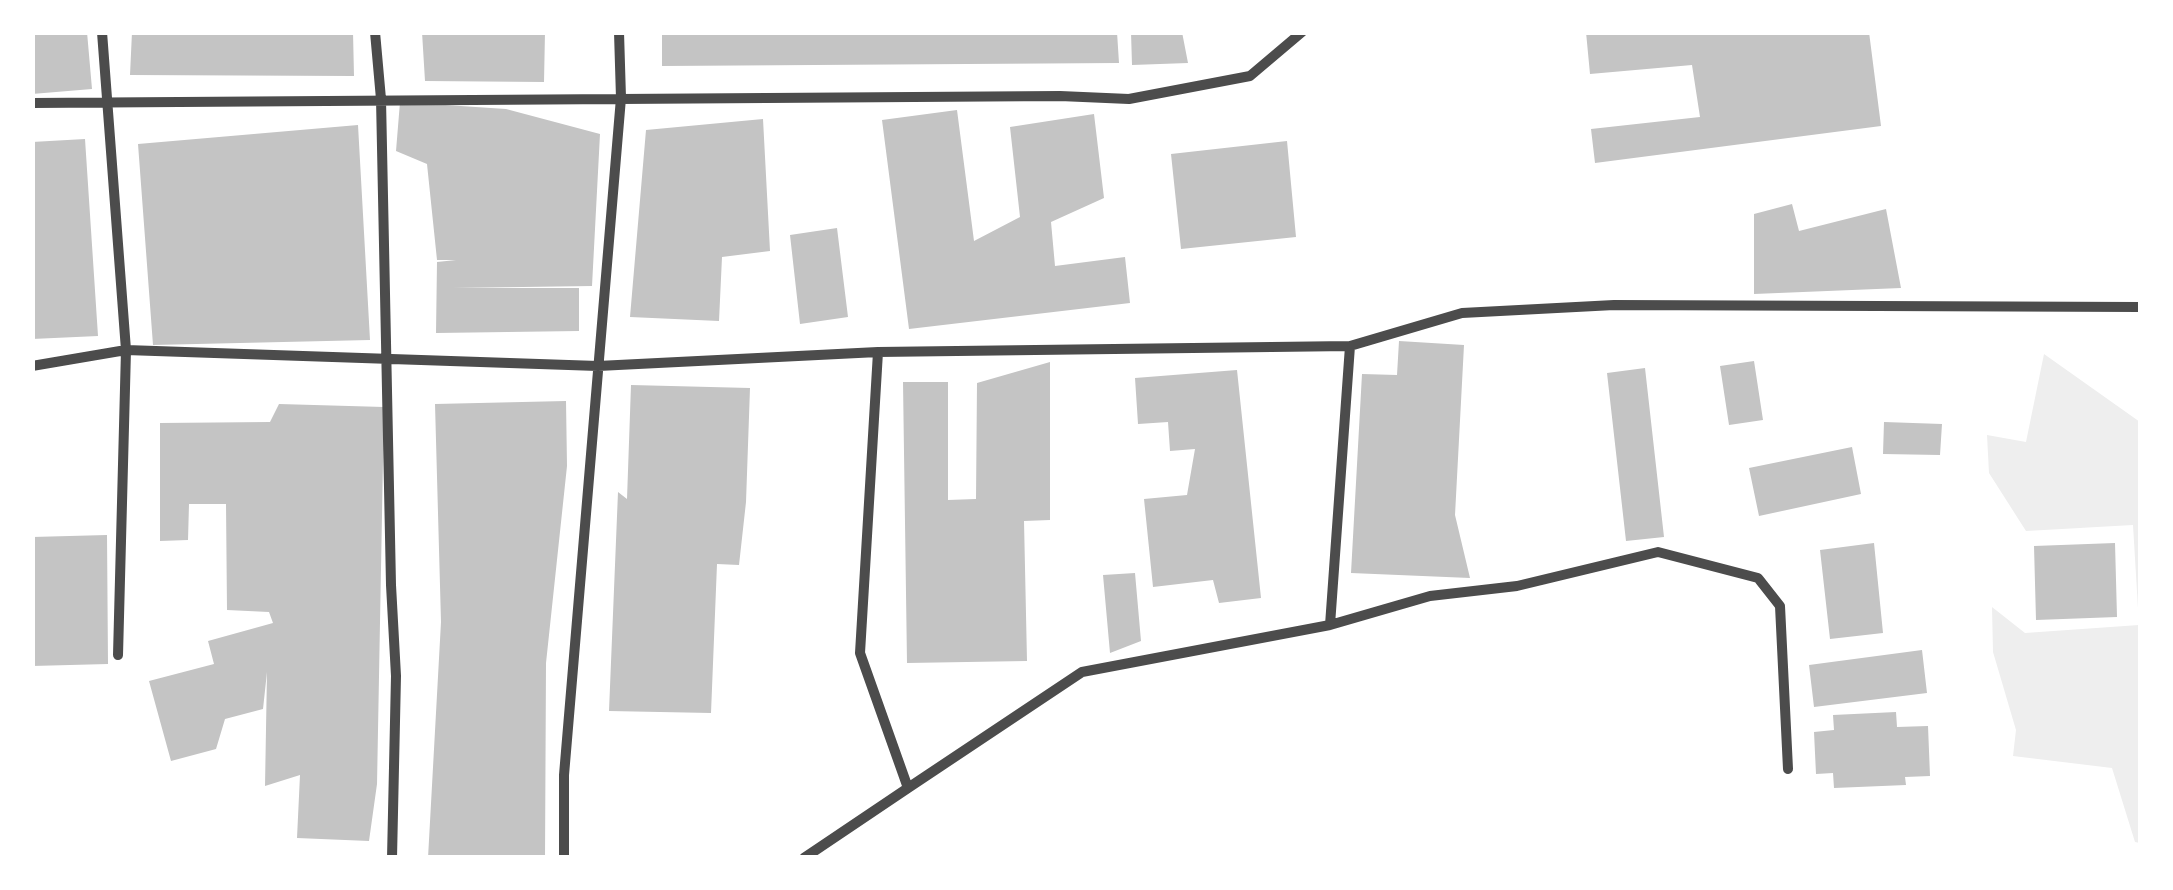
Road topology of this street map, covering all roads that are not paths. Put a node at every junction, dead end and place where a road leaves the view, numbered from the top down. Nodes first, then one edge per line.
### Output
1 (102, 32) edge
2 (376, 32) edge
3 (620, 32) edge
4 (1302, 32) edge
5 (621, 98) junction
6 (380, 99) junction
7 (106, 100) junction
8 (32, 103) edge
9 (2140, 307) edge
10 (1350, 346) junction
11 (126, 350) junction
12 (878, 352) junction
13 (387, 360) junction
14 (32, 366) edge
15 (598, 366) junction
16 (1330, 625) junction
17 (118, 655) dead end
18 (1788, 770) dead end
19 (908, 788) junction
20 (392, 858) edge
21 (564, 858) edge
22 (804, 858) edge

1 - 7 street
2 - 6 street
3 - 5 street
4 - 5 street
5 - 6 street
5 - 15 street
6 - 7 street
6 - 13 street
7 - 8 street
7 - 11 street
9 - 10 street
10 - 12 street
10 - 16 street
11 - 13 street
11 - 14 street
11 - 17 street
12 - 15 street
12 - 19 street
13 - 15 street
13 - 20 street
15 - 21 street
16 - 18 street
16 - 19 street
19 - 22 street

